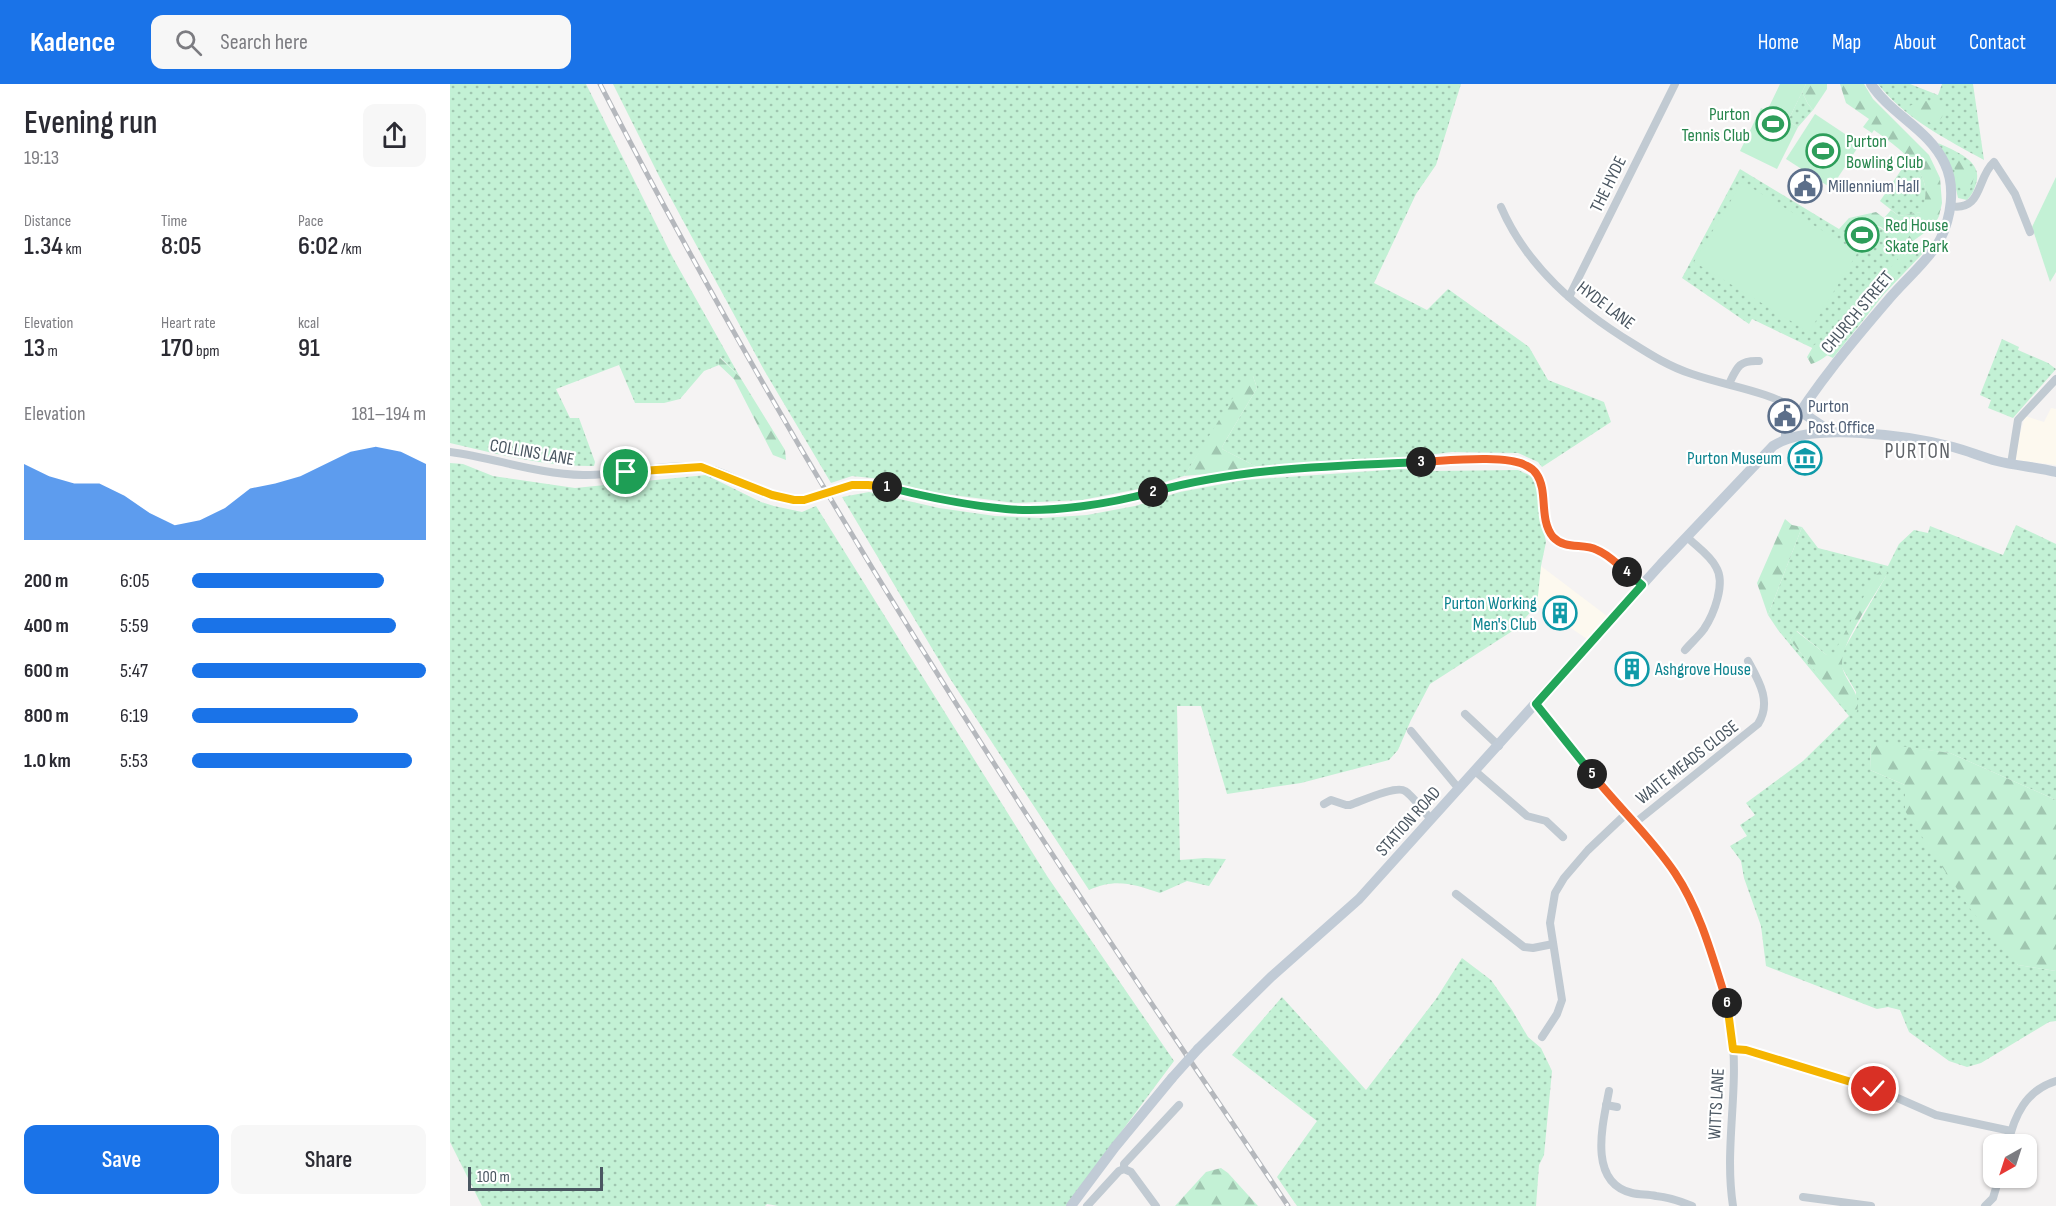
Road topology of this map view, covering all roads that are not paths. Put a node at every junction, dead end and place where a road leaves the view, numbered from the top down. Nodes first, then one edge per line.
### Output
1 (1675, 84) edge
2 (1870, 84) edge
3 (1950, 206) junction
4 (1501, 207) dead end
5 (2030, 232) dead end
6 (1569, 297) junction
7 (1759, 361) dead end
8 (2056, 379) edge
9 (1729, 384) junction
10 (1800, 411) junction
11 (1828, 432) junction
12 (1786, 439) junction
13 (450, 452) edge
14 (2011, 464) junction
15 (2056, 472) edge
16 (1687, 537) junction
17 (1642, 585) junction
18 (1685, 650) dead end
19 (1748, 660) dead end
20 (1536, 704) junction
21 (1465, 714) dead end
22 (1411, 731) dead end
23 (1499, 746) junction
24 (1475, 771) junction
25 (1459, 789) junction
26 (1324, 804) dead end
27 (1627, 813) junction
28 (1431, 819) junction
29 (1636, 822) junction
30 (1563, 837) dead end
31 (1456, 894) dead end
32 (1553, 944) junction
33 (1542, 1037) dead end
34 (1733, 1049) junction
35 (2056, 1081) edge
36 (1609, 1091) dead end
37 (1179, 1105) dead end
38 (1606, 1105) junction
39 (1617, 1107) dead end
40 (2011, 1131) junction
41 (2010, 1134) edge
42 (1124, 1169) junction
43 (1996, 1188) edge
44 (1803, 1197) dead end
45 (1071, 1206) edge
46 (1087, 1206) edge
47 (1156, 1206) edge
48 (1692, 1206) edge
49 (1733, 1206) edge
50 (1871, 1206) edge
51 (1985, 1206) edge

1 - 6 street, THE HYDE
2 - 3 street, CHURCH STREET
3 - 5 street
3 - 10 street, CHURCH STREET
4 - 6 street, HYDE LANE
6 - 9 street, HYDE LANE
7 - 9 street
8 - 14 street
9 - 10 street, HYDE LANE
10 - 11 street
10 - 12 street, CHURCH STREET
11 - 12 street
11 - 14 street
12 - 16 street, STATION ROAD
13 - 17 street, COLLINS LANE
14 - 15 street
16 - 17 street, STATION ROAD
16 - 18 street
17 - 20 street, STATION ROAD
19 - 29 street, WAITE MEADS CLOSE
20 - 23 street, STATION ROAD
20 - 27 street, WITTS LANE
21 - 23 street
22 - 25 street
23 - 24 street, STATION ROAD
24 - 25 street, STATION ROAD
24 - 30 street
25 - 28 street, STATION ROAD
26 - 28 street
27 - 29 street, WITTS LANE
27 - 32 street
28 - 45 street, STATION ROAD, bridge
29 - 34 street, WITTS LANE
31 - 32 street
32 - 33 street
34 - 40 street
34 - 49 street, WITTS LANE
35 - 40 street
36 - 38 street
37 - 42 street
38 - 39 street
38 - 48 street
40 - 41 street
42 - 46 street
42 - 47 street
43 - 51 street
44 - 50 street

